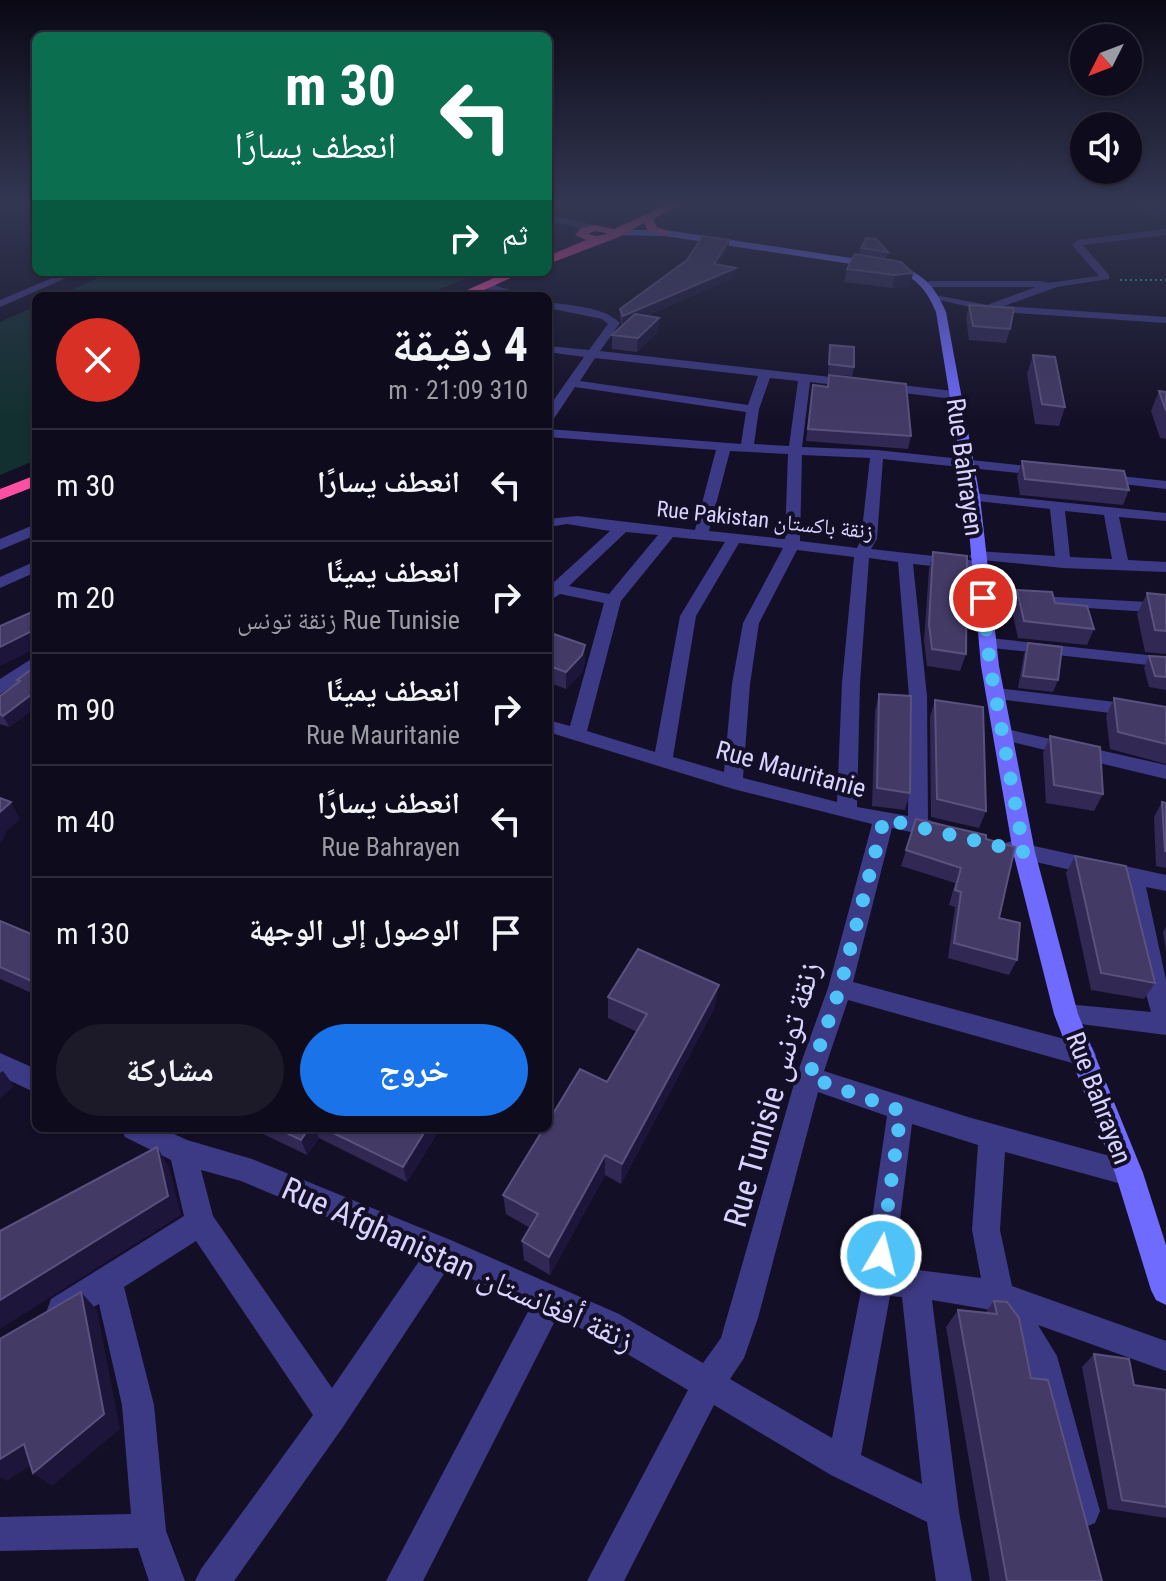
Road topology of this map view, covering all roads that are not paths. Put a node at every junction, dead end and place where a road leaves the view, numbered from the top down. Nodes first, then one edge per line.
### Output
1 (65, 276) edge
2 (488, 276) edge
3 (508, 276) edge
4 (916, 276) edge
5 (1104, 276) edge
6 (930, 284) junction
7 (1055, 284) junction
8 (485, 285) junction
9 (457, 292) edge
10 (459, 292) edge
11 (497, 292) edge
12 (935, 298) junction
13 (3, 301) edge
14 (552, 306) edge
15 (988, 308) junction
16 (563, 310) junction
17 (552, 315) edge
18 (1166, 320) edge
19 (552, 349) edge
20 (591, 354) junction
21 (765, 375) junction
22 (804, 380) junction
23 (571, 383) junction
24 (954, 395) junction
25 (753, 409) junction
26 (552, 411) edge
27 (552, 433) edge
28 (724, 447) junction
29 (747, 448) junction
30 (795, 449) junction
31 (877, 454) junction
32 (967, 463) junction
33 (32, 470) edge
34 (1059, 473) edge
35 (1089, 476) edge
36 (32, 482) edge
37 (0, 483) edge
38 (1166, 485) edge
39 (0, 495) edge
40 (973, 497) junction
41 (1057, 505) junction
42 (1111, 511) junction
43 (1166, 517) edge
44 (552, 522) edge
45 (622, 528) junction
46 (32, 531) edge
47 (670, 531) junction
48 (701, 534) junction
49 (735, 538) junction
50 (0, 545) edge
51 (792, 545) junction
52 (862, 553) junction
53 (905, 558) junction
54 (978, 561) junction
55 (1063, 563) junction
56 (1121, 565) junction
57 (1166, 567) edge
58 (32, 568) edge
59 (0, 583) edge
60 (552, 590) edge
61 (552, 591) edge
62 (983, 598) junction
63 (613, 600) junction
64 (1166, 608) edge
65 (989, 643) junction
66 (1166, 662) edge
67 (32, 664) edge
68 (0, 688) edge
69 (996, 694) junction
70 (1166, 714) edge
71 (552, 727) edge
72 (577, 734) junction
73 (1002, 734) junction
74 (663, 760) junction
75 (1166, 772) edge
76 (733, 782) junction
77 (847, 812) junction
78 (884, 819) junction
79 (918, 824) junction
80 (963, 836) edge
81 (994, 844) edge
82 (1024, 852) junction
83 (1134, 878) junction
84 (1166, 883) edge
85 (840, 988) junction
86 (1066, 1014) junction
87 (1166, 1023) edge
88 (1083, 1055) junction
89 (0, 1064) edge
90 (809, 1077) junction
91 (32, 1079) edge
92 (901, 1111) junction
93 (142, 1132) edge
94 (992, 1138) junction
95 (183, 1152) junction
96 (1129, 1173) junction
97 (200, 1222) junction
98 (443, 1251) junction
99 (878, 1281) junction
100 (108, 1283) junction
101 (915, 1283) junction
102 (1166, 1290) edge
103 (999, 1296) junction
104 (550, 1300) junction
105 (40, 1323) edge
106 (1166, 1356) edge
107 (709, 1382) junction
108 (332, 1416) junction
109 (843, 1463) junction
110 (942, 1512) junction
111 (149, 1531) junction
112 (0, 1534) edge
113 (1089, 1538) edge
114 (167, 1581) edge
115 (213, 1581) edge
116 (404, 1581) edge
117 (605, 1581) edge
118 (954, 1581) edge

1 - 13 street
2 - 9 highway
3 - 8 highway
4 - 6 street
5 - 7 street
6 - 7 street
6 - 12 street, Rue Bahrayen
7 - 15 street
8 - 10 highway
8 - 11 street
12 - 15 street
12 - 24 street, Rue Bahrayen
14 - 16 street
15 - 18 street
16 - 17 street
16 - 20 street
19 - 20 street
20 - 21 street
20 - 23 street
21 - 22 street
21 - 25 street
22 - 24 street
22 - 30 street
23 - 25 street
23 - 26 street
24 - 32 street, Rue Bahrayen
25 - 29 street
27 - 28 street
28 - 29 street
28 - 48 street
29 - 30 street
30 - 31 street
30 - 51 street
31 - 32 street
31 - 52 street
32 - 34 street
32 - 40 street, Rue Bahrayen
33 - 37 highway
35 - 38 street
36 - 39 highway
40 - 41 street
40 - 54 street, Rue Bahrayen
41 - 42 street
41 - 55 street
42 - 43 street
42 - 56 street
44 - 45 street, Rue Pakistan زنقة باكستان
45 - 47 street, Rue Pakistan زنقة باكستان
45 - 60 street
46 - 50 street
47 - 48 street, Rue Pakistan زنقة باكستان
47 - 63 street
48 - 49 street, Rue Pakistan زنقة باكستان
49 - 51 street, Rue Pakistan زنقة باكستان
49 - 74 street
51 - 52 street, Rue Pakistan زنقة باكستان
51 - 76 street
52 - 53 street, Rue Pakistan زنقة باكستان
52 - 77 street
53 - 54 street, Rue Pakistan زنقة باكستان
53 - 79 street
54 - 55 street, Rue Pakistan زنقة باكستان
54 - 62 street, Rue Bahrayen
55 - 56 street, Rue Pakistan زنقة باكستان
56 - 57 street, Rue Pakistan زنقة باكستان
58 - 59 street
61 - 63 street
62 - 64 street
62 - 65 street, Rue Bahrayen
63 - 72 street
65 - 66 street
65 - 69 street, Rue Bahrayen
67 - 68 street
69 - 70 street
69 - 73 street, Rue Bahrayen
71 - 72 street, Rue Mauritanie
72 - 74 street, Rue Mauritanie
73 - 75 street
73 - 82 street, Rue Bahrayen
74 - 76 street, Rue Mauritanie
76 - 77 street, Rue Mauritanie
77 - 78 street, Rue Mauritanie
78 - 79 street, Rue Mauritanie
78 - 85 street, Rue Tunisie زنقة تونس
79 - 80 street, Rue Mauritanie
81 - 82 street
82 - 83 street
82 - 86 street, Rue Bahrayen
83 - 84 street
83 - 87 street
85 - 88 street
85 - 90 street, Rue Tunisie زنقة تونس
86 - 87 street
86 - 88 street, Rue Bahrayen
88 - 96 street, Rue Bahrayen
89 - 91 street
90 - 92 street
90 - 107 street, Rue Tunisie زنقة تونس
92 - 94 street
92 - 99 street
93 - 95 street, Rue Afghanistan زنقة أفغانستان
94 - 96 street
94 - 103 street
95 - 97 street
95 - 98 street, Rue Afghanistan زنقة أفغانستان
96 - 102 street, Rue Bahrayen
97 - 100 street
97 - 108 street
98 - 104 street, Rue Afghanistan زنقة أفغانستان
98 - 108 street
99 - 101 street
99 - 109 street
100 - 105 street
100 - 111 street
101 - 103 street
101 - 110 street
103 - 106 street
103 - 113 street
104 - 107 street, Rue Afghanistan زنقة أفغانستان
104 - 116 street
107 - 109 street, Rue Afghanistan زنقة أفغانستان
107 - 117 street, Rue Tunisie زنقة تونس
108 - 115 street
109 - 110 street, Rue Afghanistan زنقة أفغانستان
110 - 118 street
111 - 112 street
111 - 114 street

